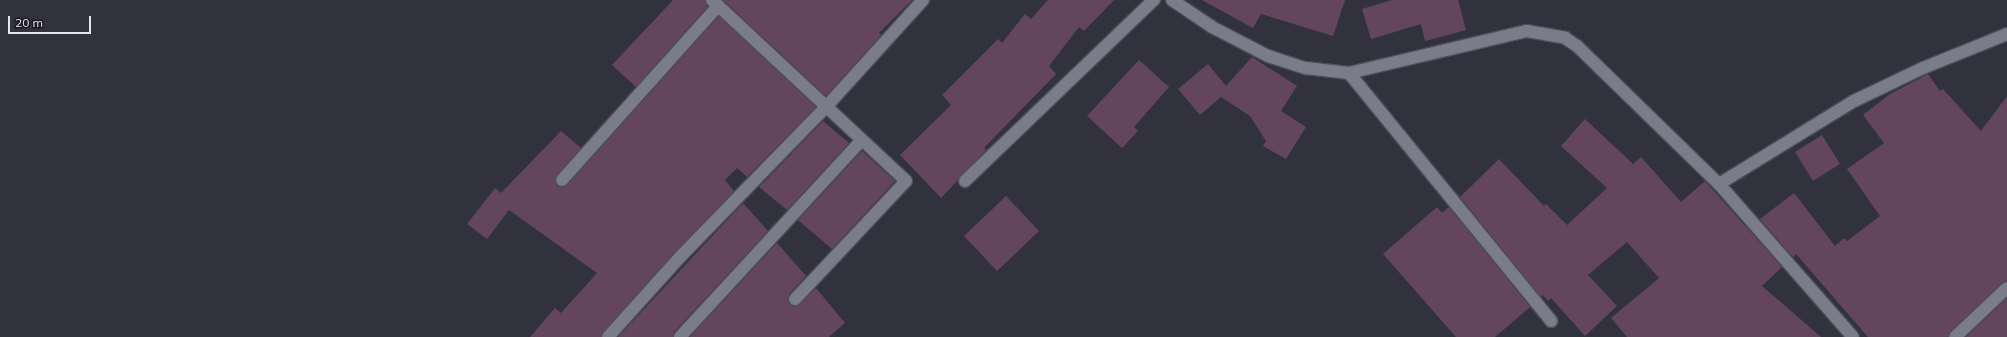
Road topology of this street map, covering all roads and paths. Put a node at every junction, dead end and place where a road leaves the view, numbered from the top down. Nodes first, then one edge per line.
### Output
1 (923, 0) edge
2 (1154, 0) edge
3 (1172, 0) edge
4 (715, 3) edge
5 (2007, 34) edge
6 (1349, 73) junction
7 (825, 108) junction
8 (861, 141) junction
9 (562, 180) dead end
10 (965, 181) dead end
11 (1720, 184) junction
12 (2007, 288) edge
13 (795, 300) dead end
14 (1551, 321) dead end
15 (608, 337) edge
16 (680, 337) edge
17 (1853, 337) edge
18 (1955, 337) edge

1 - 7 street
2 - 10 street
3 - 6 street
4 - 7 street
4 - 9 street
5 - 11 street
6 - 11 street
6 - 14 street
7 - 8 street
7 - 15 street
8 - 13 street
8 - 16 street
11 - 17 street
12 - 18 street

